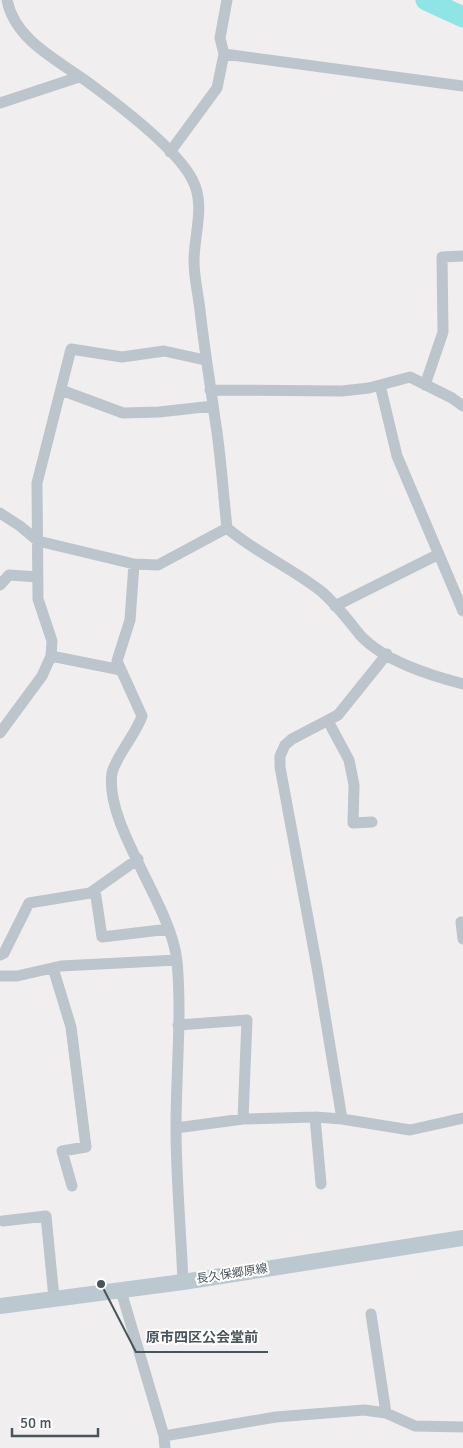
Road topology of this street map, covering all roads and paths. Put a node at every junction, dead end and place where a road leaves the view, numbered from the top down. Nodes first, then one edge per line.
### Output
1 (7, 0) edge
2 (227, 0) edge
3 (224, 54) junction
4 (79, 77) junction
5 (463, 86) edge
6 (0, 103) edge
7 (170, 152) junction
8 (463, 256) edge
9 (206, 360) junction
10 (425, 384) junction
11 (380, 385) junction
12 (61, 390) junction
13 (210, 390) junction
14 (213, 406) junction
15 (463, 406) edge
16 (0, 513) edge
17 (227, 528) junction
18 (38, 541) junction
19 (439, 554) junction
20 (134, 564) junction
21 (38, 577) junction
22 (0, 585) edge
23 (335, 606) junction
24 (463, 611) edge
25 (387, 654) junction
26 (50, 656) junction
27 (121, 670) junction
28 (463, 684) edge
29 (328, 721) junction
30 (0, 732) edge
31 (372, 822) dead end
32 (138, 859) junction
33 (95, 890) junction
34 (461, 922) dead end
35 (169, 929) junction
36 (463, 940) edge
37 (0, 955) edge
38 (177, 960) junction
39 (54, 968) junction
40 (0, 976) edge
41 (178, 1025) junction
42 (315, 1117) junction
43 (463, 1118) edge
44 (243, 1119) junction
45 (342, 1119) junction
46 (176, 1128) junction
47 (321, 1184) dead end
48 (72, 1186) dead end
49 (3, 1222) dead end
50 (463, 1238) edge
51 (183, 1282) junction
52 (121, 1291) junction
53 (54, 1298) junction
54 (0, 1306) edge
55 (371, 1314) dead end
56 (386, 1414) junction
57 (463, 1427) edge
58 (164, 1442) edge

1 - 4 street
2 - 3 street
3 - 5 street
3 - 7 street
4 - 6 street
4 - 7 street
7 - 9 street
8 - 10 street
9 - 12 street
9 - 13 street
10 - 11 street
10 - 15 street
11 - 13 street
11 - 19 street
12 - 14 street
12 - 18 street
13 - 14 street
14 - 17 street
16 - 18 street
17 - 20 street
17 - 23 street
18 - 20 street
18 - 21 street
19 - 23 street
19 - 24 street
20 - 27 street
21 - 22 street
21 - 26 street
23 - 25 street
25 - 28 street
25 - 29 street
26 - 27 street
26 - 30 street
27 - 32 street
29 - 31 street
29 - 45 street
32 - 33 street
32 - 35 street
33 - 35 street
33 - 37 street
34 - 36 street
35 - 38 street
38 - 39 street
38 - 41 street
39 - 40 street
39 - 48 street
41 - 44 street
41 - 46 street
42 - 44 street
42 - 45 street
42 - 47 street
43 - 45 street
44 - 46 street
46 - 51 street
49 - 53 street
50 - 51 main road, 長久保郷原線
51 - 52 main road, 長久保郷原線
52 - 53 main road, 長久保郷原線
52 - 58 street
53 - 54 main road, 長久保郷原線
55 - 56 street
56 - 57 street
56 - 58 street

